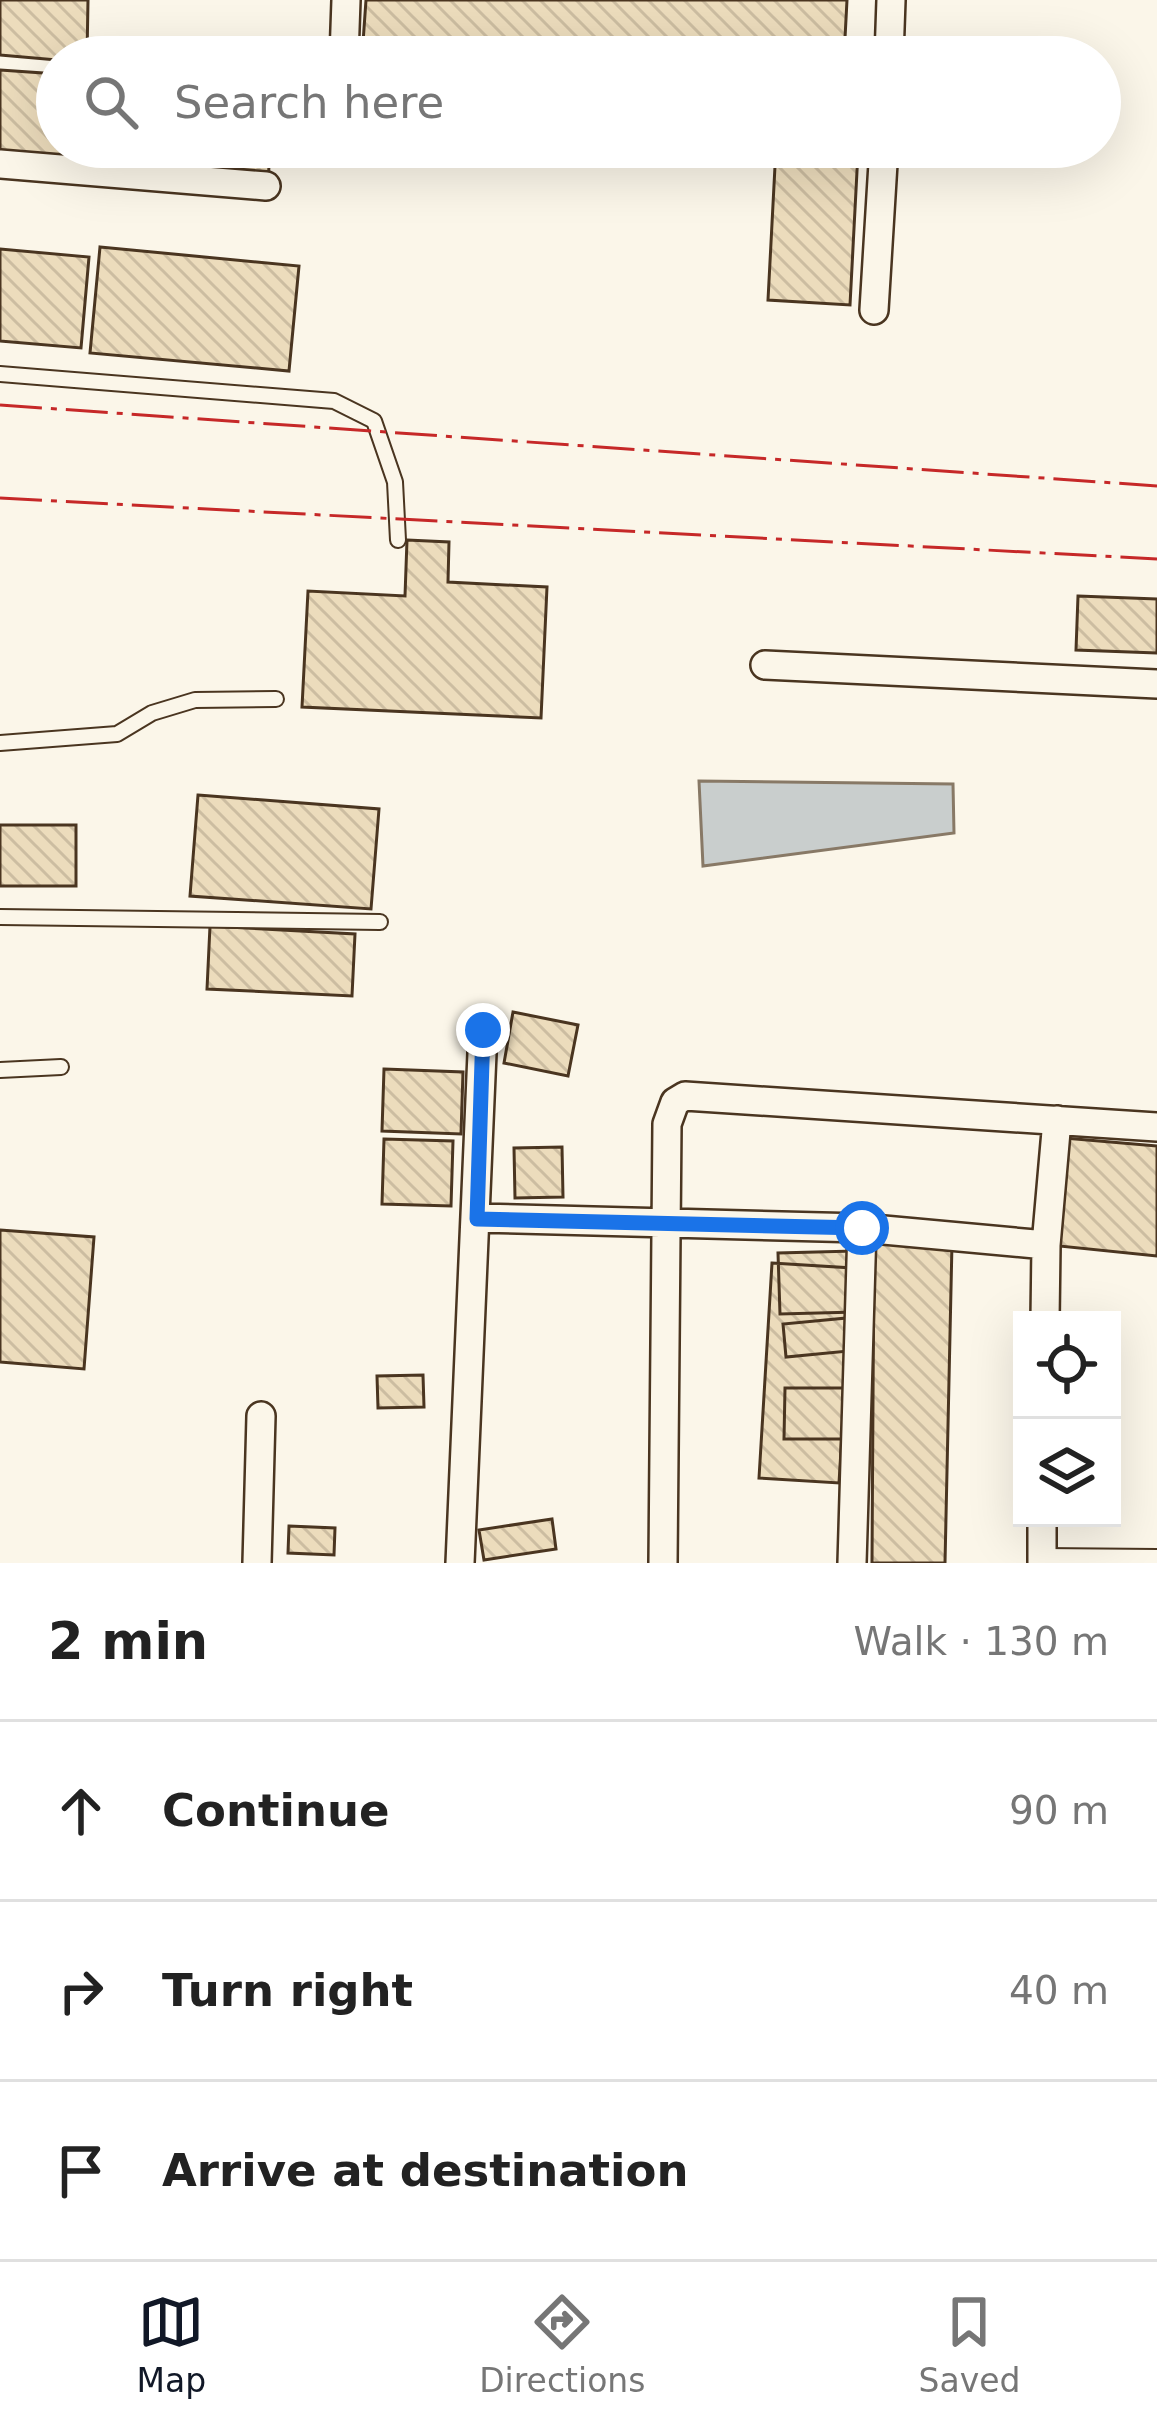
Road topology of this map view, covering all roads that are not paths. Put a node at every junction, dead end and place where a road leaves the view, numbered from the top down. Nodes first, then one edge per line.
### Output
1 (346, 0) edge
2 (891, 0) edge
3 (345, 36) edge
4 (890, 36) edge
5 (0, 164) edge
6 (36, 167) edge
7 (48, 168) edge
8 (883, 168) edge
9 (266, 186) dead end
10 (874, 310) dead end
11 (0, 374) edge
12 (398, 540) dead end
13 (765, 665) dead end
14 (1157, 684) edge
15 (276, 700) dead end
16 (0, 743) edge
17 (0, 917) edge
18 (380, 922) dead end
19 (483, 1030) dead end
20 (61, 1066) dead end
21 (0, 1070) edge
22 (1057, 1120) junction
23 (1157, 1127) edge
24 (477, 1219) junction
25 (667, 1226) junction
26 (862, 1228) junction
27 (1046, 1245) junction
28 (1045, 1311) edge
29 (261, 1416) dead end
30 (1042, 1527) edge
31 (1157, 1557) edge
32 (1042, 1559) edge
33 (257, 1563) edge
34 (460, 1563) edge
35 (663, 1563) edge
36 (852, 1563) edge

1 - 3 street
2 - 4 street
5 - 6 street
7 - 9 street
8 - 10 street
11 - 12 lane
13 - 14 street
15 - 16 lane
17 - 18 lane
19 - 24 street
20 - 21 lane
22 - 23 street
22 - 25 street
22 - 27 street
24 - 25 street
24 - 34 street
25 - 26 street
25 - 35 street
26 - 27 street
26 - 36 street
27 - 28 street
29 - 33 street
30 - 32 street
31 - 32 lane

